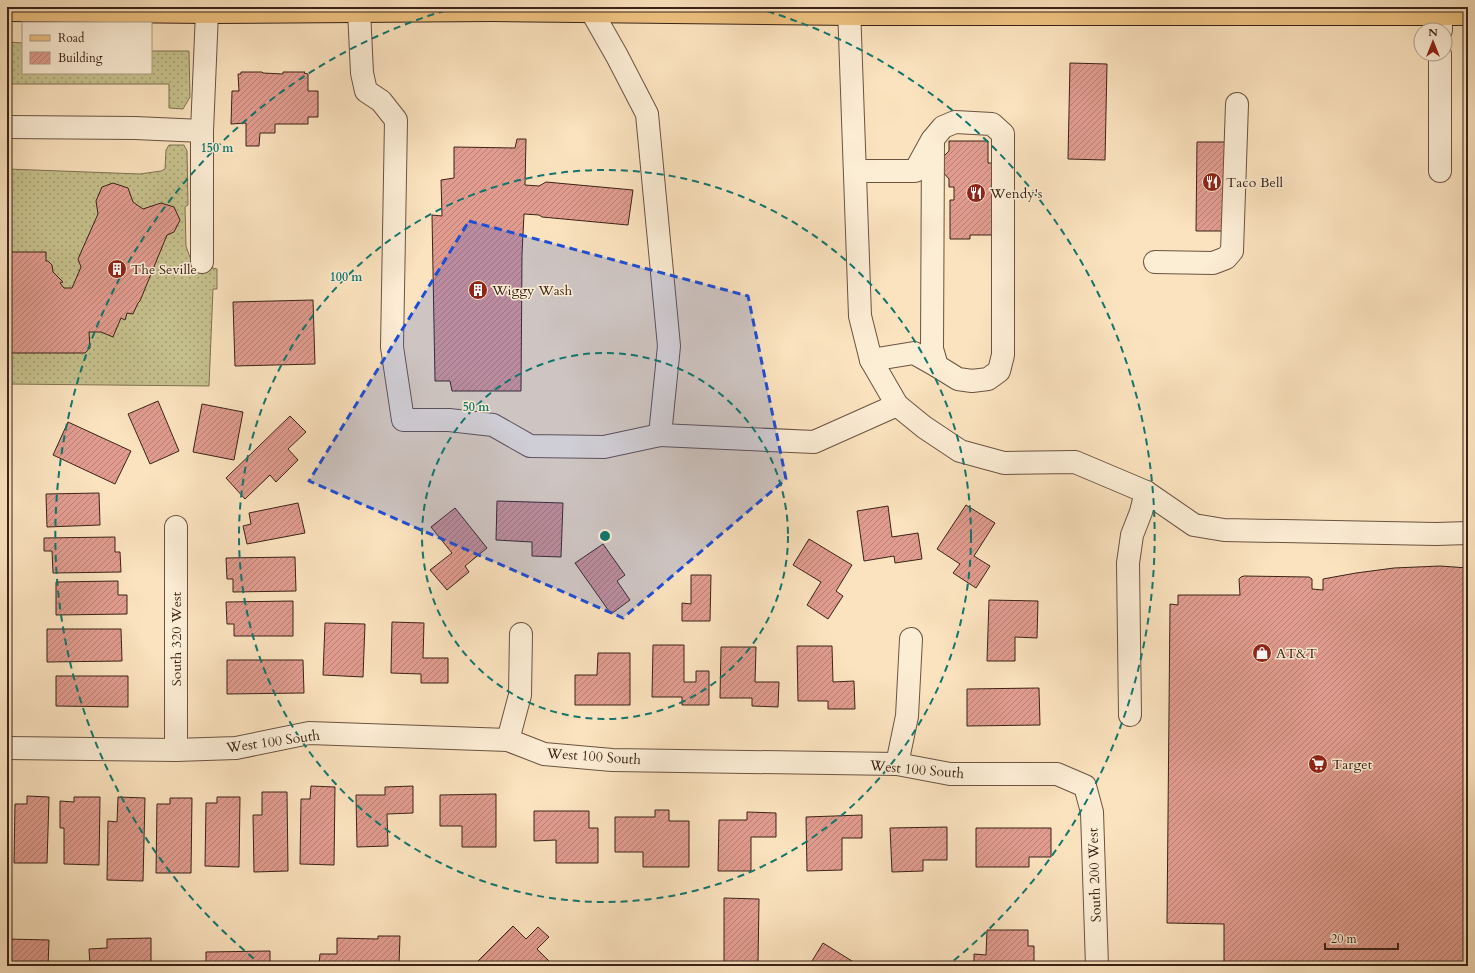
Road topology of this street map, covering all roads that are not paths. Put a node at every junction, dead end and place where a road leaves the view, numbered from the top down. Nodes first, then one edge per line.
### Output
1 (389, 8) edge
2 (492, 9) edge
3 (7, 10) edge
4 (207, 10) edge
5 (360, 10) junction
6 (849, 11) edge
7 (1252, 11) edge
8 (592, 12) junction
9 (1468, 14) edge
10 (1441, 17) edge
11 (1440, 62) edge
12 (1237, 104) dead end
13 (7, 127) edge
14 (202, 131) junction
15 (933, 139) junction
16 (1440, 171) dead end
17 (856, 172) junction
18 (202, 262) dead end
19 (1155, 262) dead end
20 (872, 360) junction
21 (937, 366) junction
22 (897, 405) junction
23 (660, 436) junction
24 (1146, 492) junction
25 (176, 527) dead end
26 (1468, 533) edge
27 (521, 634) dead end
28 (911, 639) dead end
29 (1130, 715) dead end
30 (508, 740) junction
31 (7, 748) edge
32 (176, 750) junction
33 (897, 764) junction
34 (1085, 786) joint
35 (1097, 966) edge

1 - 2 main road
1 - 5 main road
2 - 8 main road
3 - 4 main road
4 - 5 main road
4 - 14 street
5 - 23 street
6 - 7 main road
6 - 8 main road
6 - 17 street
7 - 10 main road
8 - 23 street
9 - 10 main road
11 - 16 street
12 - 19 street
13 - 14 street
14 - 18 street
15 - 17 street
15 - 21 street
15 - 21 street
17 - 20 street
20 - 21 street
20 - 22 street
22 - 23 street
22 - 24 street
24 - 26 street
24 - 29 street
25 - 32 street, South 320 West
27 - 30 street
28 - 33 street
30 - 32 street, West 100 South
30 - 33 street, West 100 South
31 - 32 street, West 100 South
33 - 34 street, West 100 South
34 - 35 street, South 200 West

